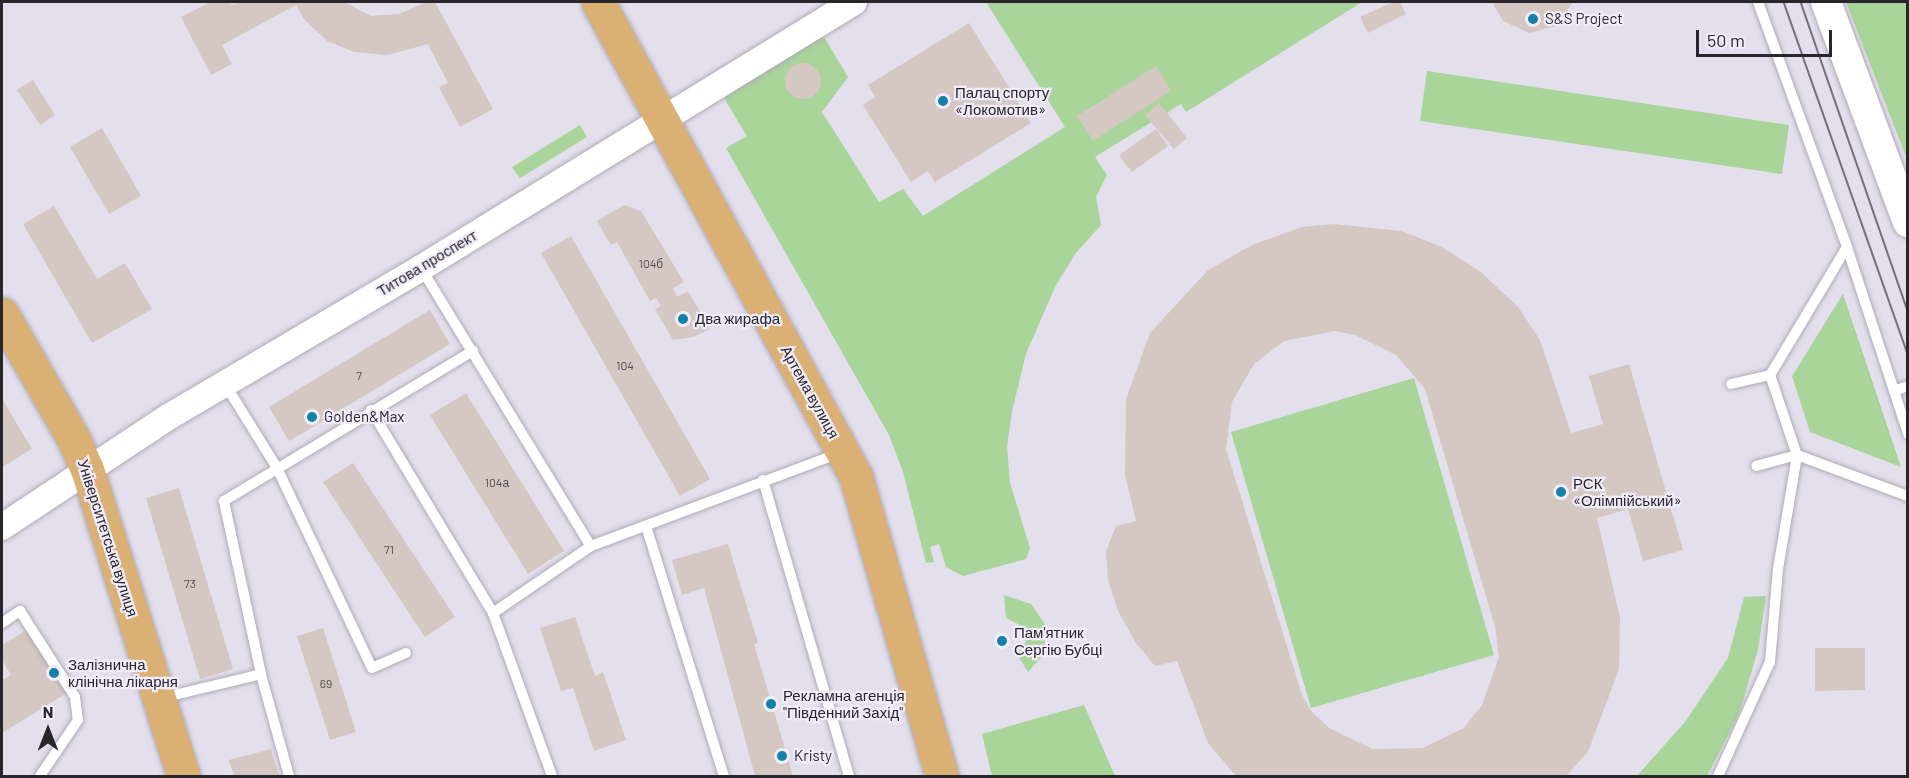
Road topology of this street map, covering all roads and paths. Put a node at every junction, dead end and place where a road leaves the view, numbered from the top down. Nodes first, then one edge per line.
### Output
1 (598, 2) edge
2 (854, 2) edge
3 (1758, 2) edge
4 (1826, 2) edge
5 (660, 120) junction
6 (1908, 222) edge
7 (1847, 246) junction
8 (421, 268) junction
9 (2, 314) edge
10 (473, 351) junction
11 (1770, 375) junction
12 (225, 383) junction
13 (1731, 384) dead end
14 (1908, 386) edge
15 (1894, 390) junction
16 (371, 410) junction
17 (1908, 434) edge
18 (844, 452) junction
19 (1797, 455) junction
20 (1756, 466) dead end
21 (277, 468) junction
22 (87, 469) junction
23 (763, 480) junction
24 (1908, 496) edge
25 (4, 519) edge
26 (646, 526) junction
27 (591, 546) junction
28 (493, 613) junction
29 (2, 623) edge
30 (406, 652) dead end
31 (261, 674) junction
32 (159, 698) junction
33 (40, 777) edge
34 (183, 777) edge
35 (289, 777) edge
36 (552, 777) edge
37 (724, 777) edge
38 (849, 777) edge
39 (942, 777) edge
40 (1718, 777) edge

1 - 5 main road, Артема вулиця
2 - 5 street, Титова проспект
3 - 7 lane
4 - 6 main road
5 - 8 street, Титова проспект
5 - 18 main road, Артема вулиця
7 - 11 lane
7 - 15 lane
8 - 10 lane
8 - 12 street, Титова проспект
9 - 22 main road, Університетська вулиця
10 - 16 lane
10 - 27 lane
11 - 13 lane
11 - 19 lane
12 - 21 lane
12 - 22 street, Титова проспект
14 - 15 lane
15 - 17 lane
16 - 21 lane
16 - 28 lane
18 - 23 lane
18 - 39 main road, Артема вулиця
19 - 20 lane
19 - 24 lane
19 - 40 lane
21 - 30 lane
21 - 31 lane
22 - 25 street, Титова проспект
22 - 32 main road, Університетська вулиця
23 - 26 lane
23 - 38 lane
26 - 27 lane
26 - 37 lane
27 - 28 lane
28 - 36 lane
29 - 33 lane
31 - 32 lane
31 - 35 lane
32 - 34 main road, Університетська вулиця

